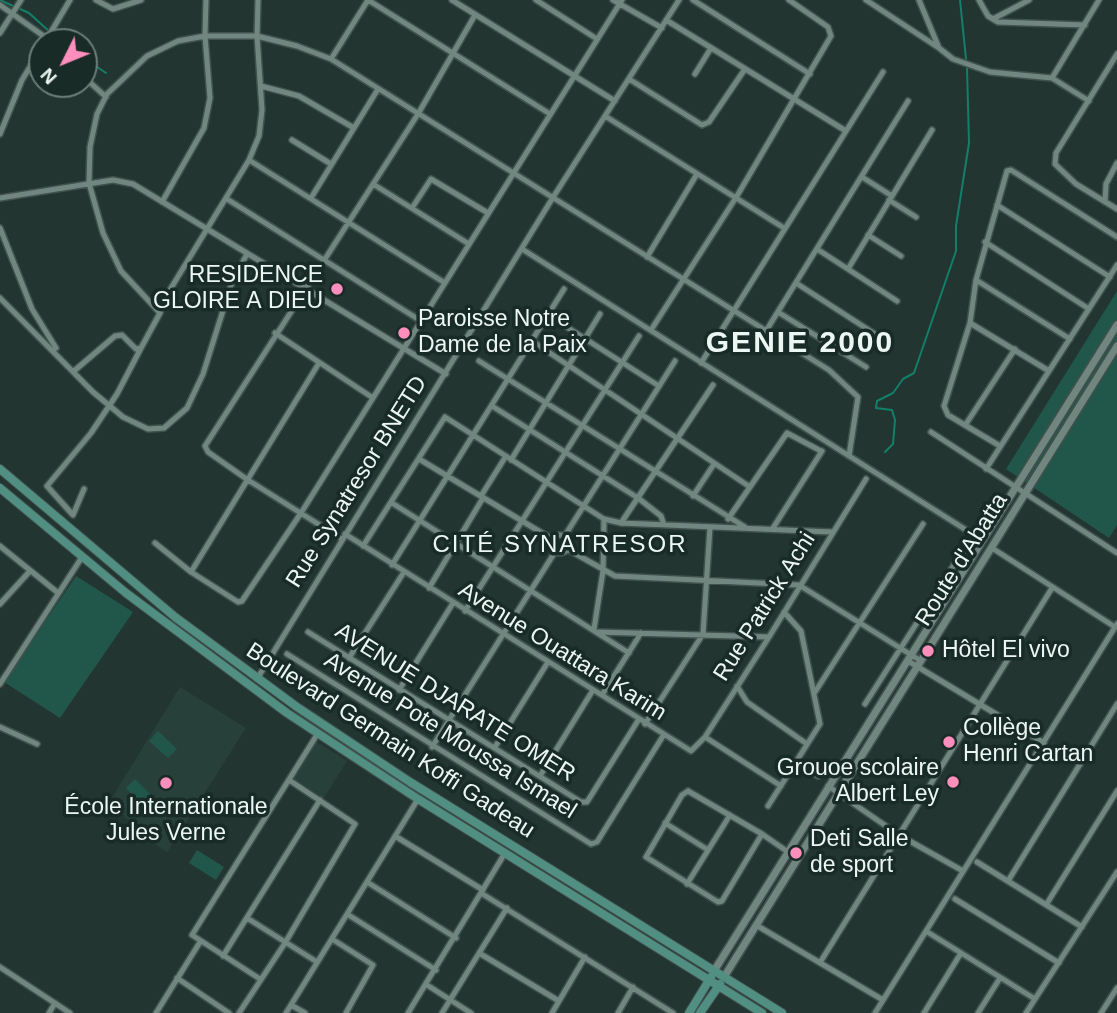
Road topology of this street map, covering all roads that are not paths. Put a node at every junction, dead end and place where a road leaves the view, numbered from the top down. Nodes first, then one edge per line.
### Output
1 (21, 0) edge
2 (70, 0) edge
3 (96, 0) edge
4 (141, 0) edge
5 (206, 0) edge
6 (258, 0) edge
7 (368, 0) edge
8 (452, 0) edge
9 (536, 0) edge
10 (679, 0) edge
11 (693, 0) edge
12 (866, 0) edge
13 (919, 0) edge
14 (979, 0) edge
15 (1029, 0) edge
16 (1099, 0) edge
17 (618, 1) edge
18 (792, 1) edge
19 (0, 5) edge
20 (13, 12) junction
21 (475, 15) junction
22 (993, 19) junction
23 (666, 20) junction
24 (1085, 25) junction
25 (33, 28) edge
26 (56, 28) edge
27 (662, 28) junction
28 (0, 33) edge
29 (205, 36) junction
30 (257, 36) junction
31 (597, 39) junction
32 (711, 48) junction
33 (939, 48) junction
34 (452, 53) junction
35 (1117, 54) edge
36 (331, 59) junction
37 (745, 69) junction
38 (28, 70) edge
39 (883, 72) dead end
40 (695, 74) dead end
41 (810, 74) junction
42 (573, 76) junction
43 (1052, 78) junction
44 (629, 79) junction
45 (261, 86) junction
46 (379, 89) junction
47 (98, 90) edge
48 (106, 97) junction
49 (795, 100) junction
50 (615, 101) junction
51 (908, 101) dead end
52 (1089, 101) junction
53 (418, 114) junction
54 (550, 114) junction
55 (605, 116) junction
56 (354, 128) junction
57 (932, 130) dead end
58 (846, 131) junction
59 (0, 134) edge
60 (292, 140) dead end
61 (249, 160) junction
62 (1117, 163) edge
63 (331, 164) junction
64 (513, 173) junction
65 (697, 174) junction
66 (862, 177) junction
67 (89, 183) junction
68 (373, 184) junction
69 (737, 196) junction
70 (0, 198) edge
71 (311, 198) junction
72 (890, 198) junction
73 (227, 199) junction
74 (552, 199) junction
75 (162, 202) junction
76 (1105, 202) junction
77 (997, 205) junction
78 (412, 208) junction
79 (1117, 209) edge
80 (488, 213) junction
81 (916, 217) dead end
82 (347, 221) junction
83 (0, 228) edge
84 (784, 228) junction
85 (208, 230) junction
86 (868, 235) junction
87 (1117, 237) edge
88 (985, 242) junction
89 (469, 244) junction
90 (522, 248) junction
91 (817, 249) junction
92 (247, 254) junction
93 (901, 256) dead end
94 (647, 257) junction
95 (323, 259) junction
96 (1117, 265) edge
97 (848, 269) junction
98 (1110, 277) junction
99 (684, 279) junction
100 (976, 281) junction
101 (445, 283) junction
102 (796, 283) junction
103 (305, 289) junction
104 (564, 289) dead end
105 (0, 298) edge
106 (897, 300) dead end
107 (1089, 309) junction
108 (735, 312) junction
109 (778, 312) junction
110 (160, 313) junction
111 (600, 314) dead end
112 (548, 315) junction
113 (421, 321) junction
114 (970, 323) junction
115 (1117, 325) edge
116 (651, 330) junction
117 (766, 331) junction
118 (275, 333) junction
119 (875, 334) dead end
120 (639, 336) dead end
121 (585, 339) junction
122 (1070, 339) junction
123 (532, 341) junction
124 (1117, 346) edge
125 (141, 348) junction
126 (404, 348) junction
127 (1015, 349) junction
128 (61, 356) junction
129 (479, 361) dead end
130 (675, 361) dead end
131 (622, 362) junction
132 (319, 363) junction
133 (701, 363) junction
134 (569, 366) junction
135 (866, 367) dead end
136 (74, 371) junction
137 (1049, 371) junction
138 (446, 374) junction
139 (508, 380) junction
140 (713, 385) dead end
141 (659, 386) junction
142 (604, 390) junction
143 (373, 398) junction
144 (546, 404) junction
145 (110, 405) junction
146 (492, 406) junction
147 (641, 414) junction
148 (966, 425) junction
149 (582, 426) junction
150 (530, 430) junction
151 (931, 432) dead end
152 (475, 436) junction
153 (678, 439) junction
154 (827, 442) junction
155 (1000, 446) junction
156 (619, 450) junction
157 (565, 451) junction
158 (821, 451) junction
159 (849, 456) junction
160 (509, 458) junction
161 (419, 459) junction
162 (714, 464) junction
163 (0, 469) edge
164 (986, 469) junction
165 (656, 473) junction
166 (603, 475) junction
167 (448, 477) junction
168 (866, 479) dead end
169 (248, 480) junction
170 (545, 483) junction
171 (750, 487) junction
172 (0, 488) edge
173 (84, 489) dead end
174 (1014, 489) junction
175 (1024, 495) junction
176 (693, 496) junction
177 (482, 497) junction
178 (638, 498) junction
179 (392, 503) junction
180 (583, 507) junction
181 (301, 513) junction
182 (604, 519) junction
183 (728, 519) junction
184 (522, 520) junction
185 (420, 521) junction
186 (621, 523) junction
187 (923, 524) dead end
188 (664, 525) junction
189 (710, 527) junction
190 (748, 528) junction
191 (773, 529) junction
192 (832, 532) junction
193 (973, 534) junction
194 (344, 536) junction
195 (564, 537) junction
196 (552, 540) junction
197 (982, 540) junction
198 (155, 543) dead end
199 (455, 544) junction
200 (363, 545) junction
201 (0, 546) edge
202 (992, 548) junction
203 (567, 549) junction
204 (555, 552) junction
205 (1117, 553) edge
206 (82, 557) junction
207 (392, 565) junction
208 (492, 568) junction
209 (30, 571) junction
210 (603, 571) junction
211 (191, 572) junction
212 (404, 572) junction
213 (708, 581) junction
214 (799, 585) junction
215 (429, 588) junction
216 (1052, 588) junction
217 (530, 591) junction
218 (58, 592) junction
219 (453, 603) junction
220 (0, 604) edge
221 (465, 611) junction
222 (784, 612) junction
223 (857, 624) junction
224 (1116, 626) edge
225 (596, 631) junction
226 (307, 632) dead end
227 (641, 633) junction
228 (703, 634) junction
229 (503, 635) junction
230 (769, 638) junction
231 (901, 648) junction
232 (629, 653) junction
233 (287, 654) dead end
234 (910, 658) junction
235 (349, 659) junction
236 (548, 662) junction
237 (919, 664) junction
238 (257, 679) junction
239 (0, 684) edge
240 (737, 686) junction
241 (399, 690) junction
242 (593, 691) junction
243 (814, 692) junction
244 (602, 695) junction
245 (865, 704) dead end
246 (980, 704) junction
247 (1117, 704) edge
248 (449, 718) junction
249 (639, 719) junction
250 (645, 724) junction
251 (0, 727) edge
252 (318, 733) junction
253 (663, 736) junction
254 (705, 737) junction
255 (1044, 743) junction
256 (37, 744) dead end
257 (807, 744) junction
258 (432, 747) junction
259 (495, 747) junction
260 (691, 751) joint
261 (796, 763) junction
262 (540, 776) junction
263 (818, 776) dead end
264 (289, 780) junction
265 (781, 786) junction
266 (828, 786) junction
267 (1117, 791) edge
268 (837, 792) junction
269 (418, 799) junction
270 (320, 800) junction
271 (768, 806) dead end
272 (730, 815) junction
273 (666, 823) junction
274 (762, 834) junction
275 (898, 835) junction
276 (395, 836) junction
277 (708, 850) junction
278 (788, 852) junction
279 (505, 853) junction
280 (977, 862) dead end
281 (963, 871) junction
282 (1117, 872) edge
283 (1008, 881) junction
284 (367, 882) junction
285 (687, 884) junction
286 (482, 891) junction
287 (955, 899) dead end
288 (1046, 905) junction
289 (507, 908) junction
290 (347, 914) junction
291 (247, 918) junction
292 (756, 925) junction
293 (1082, 927) junction
294 (929, 933) dead end
295 (456, 938) junction
296 (331, 939) junction
297 (200, 942) junction
298 (285, 943) junction
299 (480, 953) junction
300 (961, 953) junction
301 (223, 956) junction
302 (585, 957) junction
303 (821, 961) junction
304 (317, 962) junction
305 (1059, 963) junction
306 (0, 967) edge
307 (436, 970) junction
308 (715, 971) junction
309 (724, 977) junction
310 (177, 978) junction
311 (1000, 978) junction
312 (260, 979) junction
313 (710, 981) junction
314 (427, 985) junction
315 (719, 986) junction
316 (634, 987) junction
317 (1117, 988) edge
318 (1035, 999) junction
319 (451, 1000) junction
320 (883, 1000) junction
321 (559, 1001) junction
322 (55, 1003) junction
323 (291, 1005) junction
324 (49, 1013) edge
325 (70, 1013) edge
326 (156, 1013) edge
327 (229, 1013) edge
328 (239, 1013) edge
329 (286, 1013) edge
330 (305, 1013) edge
331 (346, 1013) edge
332 (408, 1013) edge
333 (442, 1013) edge
334 (471, 1013) edge
335 (552, 1013) edge
336 (618, 1013) edge
337 (673, 1013) edge
338 (689, 1013) edge
339 (700, 1013) edge
340 (762, 1013) edge
341 (782, 1013) edge
342 (875, 1013) edge
343 (924, 1013) edge
344 (978, 1013) edge
345 (1026, 1013) edge
346 (1101, 1013) edge

1 - 20 street
2 - 26 street
3 - 4 street
5 - 29 street
6 - 30 street
7 - 34 street
7 - 36 street
8 - 21 street
9 - 31 street
10 - 23 street, Rue Synatresor BNETD
11 - 41 street
12 - 33 street
13 - 33 street
14 - 22 street
15 - 22 street
16 - 24 street
17 - 27 street
17 - 31 street
18 - 41 street
19 - 20 street
20 - 25 street
20 - 28 street
21 - 34 street
21 - 42 street
22 - 24 street
23 - 27 street, Rue Synatresor BNETD
23 - 32 street
24 - 43 street
27 - 44 street, Rue Synatresor BNETD
29 - 30 street
29 - 48 street
29 - 75 street
30 - 36 street
30 - 45 street
31 - 42 street
32 - 37 street
32 - 40 street
33 - 43 street
34 - 53 street
34 - 54 street
35 - 52 street
36 - 46 street
37 - 44 street
37 - 49 street
38 - 59 street
39 - 58 street
41 - 49 street
42 - 50 street
42 - 54 street
43 - 52 street
44 - 50 street, Rue Synatresor BNETD
45 - 56 street
45 - 61 street
46 - 53 street
46 - 56 street
47 - 48 street
48 - 67 street
49 - 58 street
49 - 69 street
50 - 55 street, Rue Synatresor BNETD
51 - 66 street
52 - 76 street
53 - 64 street
53 - 68 street
54 - 64 street
55 - 65 street
55 - 74 street, Rue Synatresor BNETD
56 - 63 street
57 - 72 street
58 - 84 street
60 - 63 street
61 - 71 street
61 - 73 street
62 - 76 street
63 - 71 street
64 - 74 street
64 - 80 street
65 - 69 street
65 - 94 street
66 - 72 street
66 - 91 street
67 - 70 street
67 - 75 street
67 - 110 street
68 - 78 street
68 - 82 street
69 - 84 street
69 - 99 street
71 - 82 street
72 - 81 street
72 - 86 street
73 - 85 street
73 - 95 street
74 - 90 street, Rue Synatresor BNETD
74 - 94 street
75 - 85 street
76 - 79 street
77 - 87 street
77 - 88 street
77 - 98 street
78 - 80 street
78 - 89 street
80 - 89 street
82 - 95 street
82 - 101 street
83 - 128 street
84 - 108 street
85 - 92 street
85 - 110 street
86 - 93 street
86 - 97 street
88 - 100 street
88 - 107 street
89 - 101 street
90 - 116 street
90 - 138 street, Rue Synatresor BNETD
91 - 97 street
91 - 102 street
92 - 103 street
92 - 145 street
94 - 99 street
95 - 103 street
95 - 113 street
96 - 98 street
97 - 106 street
98 - 107 street
99 - 108 street
99 - 116 street
100 - 114 street
100 - 122 street
101 - 113 street
102 - 109 street
102 - 119 street
103 - 118 street
103 - 126 street
104 - 112 street
105 - 128 street
107 - 122 street
108 - 117 street
108 - 133 street
109 - 117 street
109 - 135 street
110 - 125 street
111 - 121 street
112 - 121 street
112 - 123 street
113 - 126 street
114 - 127 street
114 - 148 street
115 - 174 street, Route d'Abatta
116 - 133 street
117 - 159 street
118 - 132 street
118 - 169 street, Avenue Ouattara Karim
120 - 131 street
121 - 131 street
121 - 134 street
122 - 137 street
123 - 134 street
123 - 139 street
124 - 175 street, Route d'Abatta
125 - 136 street
125 - 145 street
126 - 138 street
126 - 143 street
127 - 137 street
127 - 148 street
128 - 136 street
129 - 139 street
130 - 141 street
131 - 141 street
131 - 142 street
132 - 143 street
132 - 169 street
133 - 154 street
134 - 142 street
134 - 144 street
136 - 145 street
137 - 155 street
138 - 194 street, Rue Synatresor BNETD
139 - 144 street
139 - 146 street
140 - 153 street
141 - 147 street
142 - 147 street
142 - 149 street
143 - 181 street
144 - 149 street
144 - 150 street
145 - 173 street
146 - 150 street
146 - 152 street
147 - 153 street
147 - 156 street
148 - 155 street
149 - 156 street
149 - 157 street
150 - 157 street
150 - 160 street
151 - 164 street
152 - 160 street
152 - 161 street
152 - 167 street
153 - 162 street
153 - 165 street
154 - 158 street
154 - 159 street
155 - 164 street
156 - 165 street
156 - 166 street
157 - 166 street
157 - 170 street
158 - 171 street
158 - 191 street
159 - 193 street
160 - 170 street
160 - 177 street
161 - 167 street
161 - 179 street
162 - 171 street
162 - 176 street
163 - 238 main road, Boulevard Germain Koffi Gadeau
164 - 174 street
165 - 176 street
165 - 178 street
166 - 178 street
166 - 180 street
167 - 177 street
167 - 185 street
168 - 192 street, Rue Patrick Achi
169 - 181 street, Avenue Ouattara Karim
169 - 211 street
170 - 180 street
170 - 184 street
171 - 183 street
172 - 206 main road, Boulevard Germain Koffi Gadeau
174 - 175 street
174 - 197 street, Route d'Abatta
175 - 202 street, Route d'Abatta
175 - 205 street
176 - 183 street
177 - 184 street
177 - 199 street
178 - 186 street
178 - 188 street
179 - 185 street
179 - 200 street
180 - 182 street
180 - 195 street
181 - 194 street, Avenue Ouattara Karim
181 - 211 street
182 - 186 street
182 - 210 street
183 - 190 street
184 - 196 street
184 - 208 street
185 - 199 street
185 - 207 street
186 - 188 street
187 - 223 street
188 - 189 street
189 - 190 street
189 - 213 street
190 - 191 street
191 - 192 street
192 - 214 street, Rue Patrick Achi
193 - 197 street
193 - 231 street
194 - 200 street, Avenue Ouattara Karim
194 - 238 street, Rue Synatresor BNETD
195 - 196 street
195 - 203 street
196 - 204 street
197 - 234 street, Route d'Abatta
198 - 211 street
199 - 208 street
199 - 215 street
200 - 207 street, Avenue Ouattara Karim
201 - 209 street
202 - 216 street
202 - 237 street, Route d'Abatta
203 - 204 street
203 - 210 street
204 - 217 street
206 - 218 street
206 - 252 main road, Boulevard Germain Koffi Gadeau
207 - 212 street, Avenue Ouattara Karim
208 - 217 street
208 - 221 street
209 - 218 street
209 - 220 street
210 - 213 street
210 - 225 street
212 - 215 street, Avenue Ouattara Karim
212 - 235 street
213 - 214 street
213 - 228 street
214 - 222 street, Rue Patrick Achi
214 - 223 street
215 - 219 street, Avenue Ouattara Karim
216 - 224 street
216 - 246 street
217 - 225 street
217 - 229 street
218 - 239 street
219 - 221 street, Avenue Ouattara Karim
219 - 241 street
221 - 229 street, Avenue Ouattara Karim
222 - 230 street, Rue Patrick Achi
222 - 243 street
223 - 231 street
223 - 243 street
224 - 255 street
225 - 227 street
225 - 232 street
226 - 235 street, AVENUE DJARATE OMER
227 - 228 street
227 - 232 street
228 - 230 street
228 - 250 street
229 - 236 street, Avenue Ouattara Karim
229 - 248 street
230 - 240 street, Rue Patrick Achi
231 - 234 street
231 - 245 street
232 - 244 street
233 - 258 street, Avenue Pote Moussa Ismael
234 - 237 street
234 - 266 street, Route d'Abatta
235 - 241 street, AVENUE DJARATE OMER
236 - 242 street, Avenue Ouattara Karim
236 - 259 street
237 - 246 street
237 - 268 street, Route d'Abatta
238 - 308 main road, Boulevard Germain Koffi Gadeau
240 - 254 street, Rue Patrick Achi
240 - 257 street
241 - 248 street, AVENUE DJARATE OMER
242 - 244 street, Avenue Ouattara Karim
242 - 262 street
243 - 257 street
244 - 249 street, Avenue Ouattara Karim
246 - 255 street
246 - 275 street
247 - 283 street
248 - 258 street
248 - 259 street, AVENUE DJARATE OMER
249 - 250 street, Avenue Ouattara Karim
249 - 262 street, AVENUE DJARATE OMER
250 - 253 street, Avenue Ouattara Karim
251 - 256 street
252 - 264 street
252 - 269 main road, Boulevard Germain Koffi Gadeau
253 - 258 street, Avenue Pote Moussa Ismael
253 - 260 street, Avenue Ouattara Karim
254 - 260 street, Rue Patrick Achi
254 - 265 street
255 - 281 street
257 - 261 street
259 - 262 street, AVENUE DJARATE OMER
261 - 263 street
261 - 265 street
264 - 270 street
264 - 297 street
265 - 271 street
266 - 268 street
266 - 278 street, Route d'Abatta
267 - 288 street
268 - 275 street
268 - 292 street, Route d'Abatta
269 - 276 street
269 - 279 main road, Boulevard Germain Koffi Gadeau
270 - 291 street
270 - 298 street
272 - 273 street
272 - 274 street
272 - 277 street
273 - 277 street
273 - 285 street
274 - 278 street
274 - 285 street
275 - 281 street
275 - 303 street
276 - 284 street
276 - 286 street
277 - 285 street
278 - 308 street, Route d'Abatta
279 - 286 street
279 - 313 main road, Boulevard Germain Koffi Gadeau
280 - 283 street
281 - 320 street
282 - 293 street
283 - 288 street
284 - 290 street
284 - 295 street
286 - 289 street
286 - 295 street
287 - 305 street
288 - 293 street
289 - 299 street
289 - 302 street
290 - 296 street
290 - 307 street
291 - 298 street
291 - 301 street
292 - 303 street
292 - 309 street, Route d'Abatta
293 - 305 street
294 - 300 street
295 - 307 street
296 - 304 street
296 - 331 street
297 - 301 street
297 - 310 street
298 - 304 street
298 - 312 street
299 - 319 street
299 - 321 street
300 - 311 street
300 - 343 street
301 - 312 street
302 - 316 street
302 - 321 street
303 - 320 street
304 - 323 street
305 - 318 street
306 - 322 street
307 - 314 street
308 - 309 main road, Boulevard Germain Koffi Gadeau
308 - 313 main road
309 - 315 main road
309 - 341 main road, Boulevard Germain Koffi Gadeau
310 - 326 street
310 - 327 street
311 - 318 street
311 - 344 street
312 - 328 street
313 - 315 main road, Boulevard Germain Koffi Gadeau
313 - 338 main road
314 - 319 street
314 - 332 street
315 - 339 main road
315 - 340 main road, Boulevard Germain Koffi Gadeau
316 - 336 street
316 - 337 street
317 - 346 street
318 - 345 street
319 - 333 street
319 - 334 street
320 - 342 street
321 - 335 street
322 - 324 street
322 - 325 street
323 - 329 street
323 - 330 street

